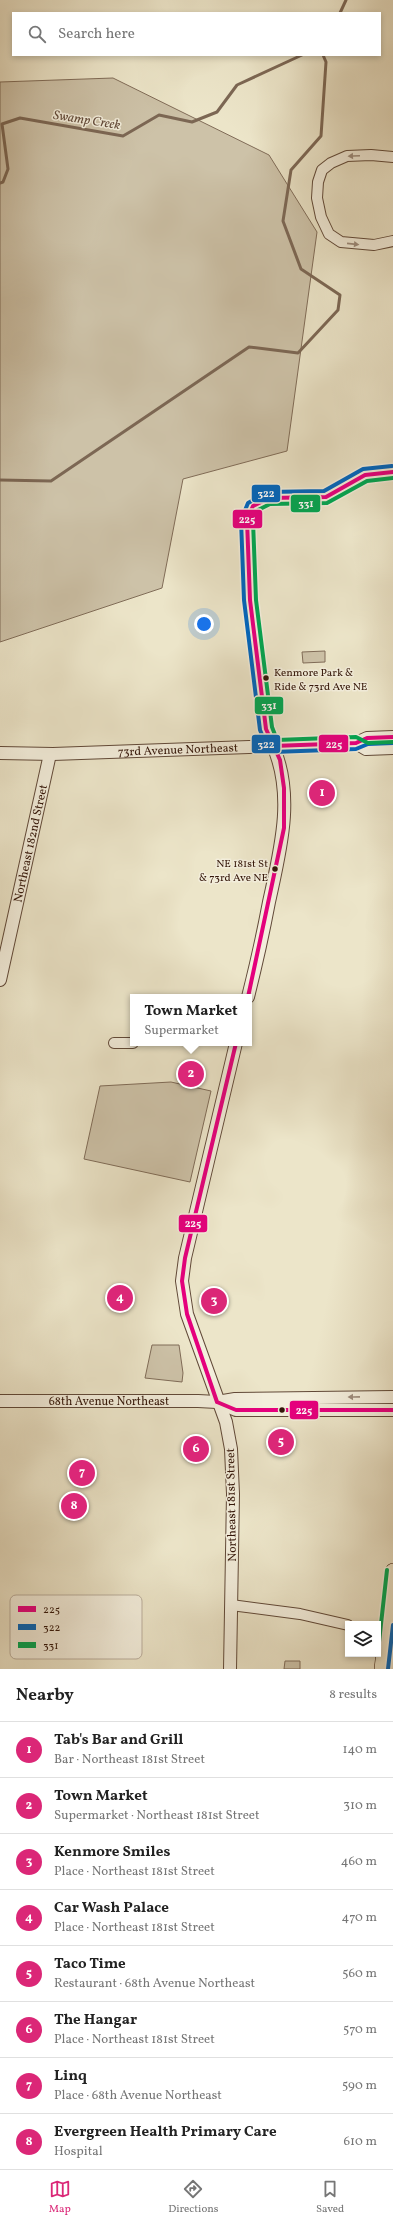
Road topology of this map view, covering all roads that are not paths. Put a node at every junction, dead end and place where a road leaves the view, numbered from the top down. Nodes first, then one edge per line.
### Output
1 (393, 157) edge
2 (393, 241) edge
3 (393, 737) edge
4 (356, 744) junction
5 (273, 746) junction
6 (393, 748) edge
7 (0, 753) edge
8 (50, 754) junction
9 (0, 980) edge
10 (249, 994) edge
11 (114, 1043) dead end
12 (130, 1043) edge
13 (235, 1046) edge
14 (393, 1397) edge
15 (0, 1401) edge
16 (217, 1402) junction
17 (393, 1410) edge
18 (393, 1571) edge
19 (231, 1605) junction
20 (345, 1624) edge
21 (382, 1632) edge
22 (393, 1654) edge
23 (230, 1669) edge
24 (382, 1669) edge
25 (391, 1669) edge

1 -> 2 street
3 - 4 street, 73rd Avenue Northeast
4 - 5 street, 73rd Avenue Northeast
4 - 6 street, 73rd Avenue Northeast
5 - 8 street, 73rd Avenue Northeast
5 - 10 street
7 - 8 street, 73rd Avenue Northeast
8 - 9 street, Northeast 182nd Street
11 - 12 street
13 - 16 street, Northeast 181st Street
14 -> 16 street, 68th Avenue Northeast
15 - 16 street, 68th Avenue Northeast
16 - 17 street, 68th Avenue Northeast
16 - 19 street, Northeast 181st Street
18 - 21 main road
19 - 20 street
19 - 23 street, Northeast 181st Street
21 - 22 main road
21 - 24 main road
22 - 25 main road

